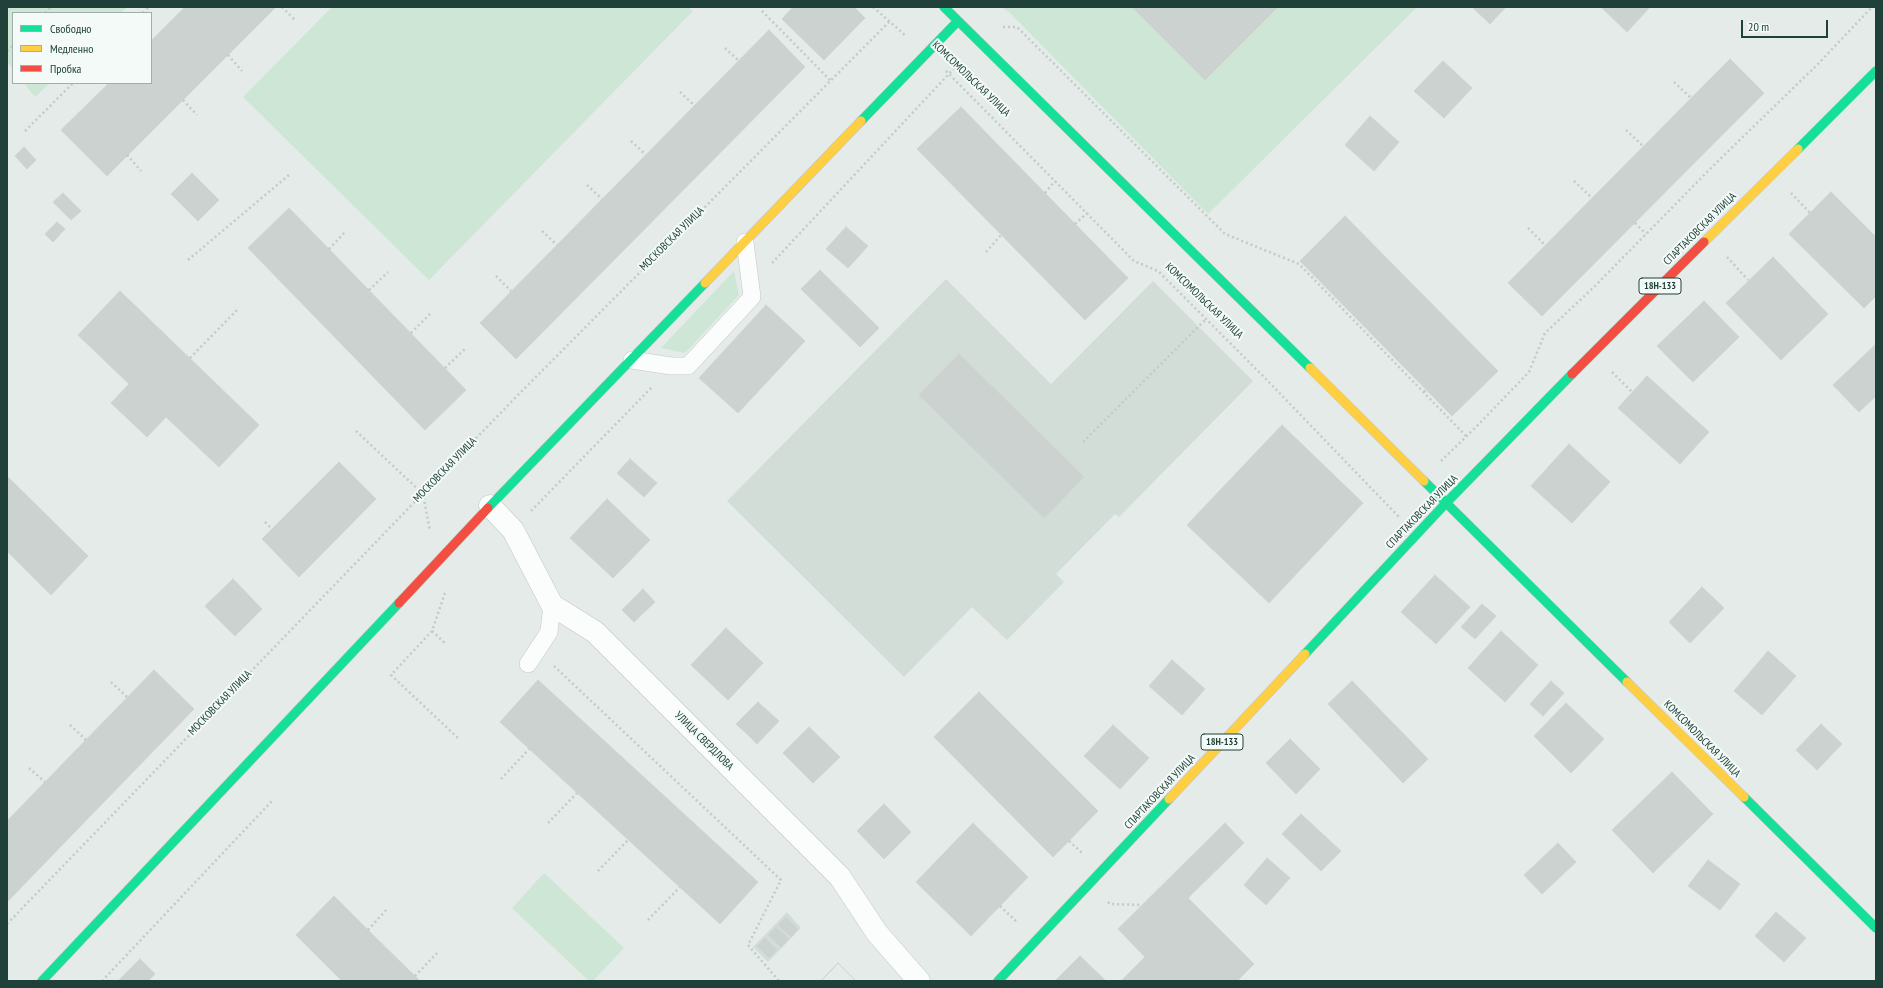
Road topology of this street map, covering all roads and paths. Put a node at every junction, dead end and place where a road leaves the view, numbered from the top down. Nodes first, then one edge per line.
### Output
1 (282, 7) edge
2 (873, 7) edge
3 (944, 7) edge
4 (762, 11) dead end
5 (294, 19) dead end
6 (958, 21) junction
7 (889, 22) junction
8 (1001, 27) dead end
9 (725, 48) dead end
10 (928, 53) junction
11 (228, 55) dead end
12 (739, 61) dead end
13 (242, 71) dead end
14 (1876, 71) edge
15 (949, 73) junction
16 (830, 80) junction
17 (1674, 82) dead end
18 (72, 84) edge
19 (680, 92) dead end
20 (1691, 98) dead end
21 (183, 100) dead end
22 (695, 106) dead end
23 (197, 115) dead end
24 (1626, 130) dead end
25 (25, 131) dead end
26 (631, 141) dead end
27 (1643, 146) dead end
28 (127, 155) dead end
29 (646, 155) dead end
30 (141, 171) dead end
31 (290, 175) dead end
32 (1055, 181) junction
33 (1574, 181) dead end
34 (587, 186) dead end
35 (1044, 193) dead end
36 (1592, 198) dead end
37 (602, 199) dead end
38 (1087, 213) junction
39 (1635, 223) dead end
40 (1075, 224) dead end
41 (1528, 228) dead end
42 (346, 231) dead end
43 (542, 231) dead end
44 (1002, 234) dead end
45 (1646, 234) dead end
46 (745, 242) junction
47 (557, 245) dead end
48 (1545, 245) dead end
49 (328, 249) dead end
50 (986, 252) dead end
51 (188, 260) dead end
52 (1735, 266) dead end
53 (388, 272) dead end
54 (496, 276) dead end
55 (1748, 280) dead end
56 (369, 290) dead end
57 (511, 291) dead end
58 (752, 297) junction
59 (237, 310) dead end
60 (431, 313) dead end
61 (1206, 319) junction
62 (411, 333) dead end
63 (466, 348) dead end
64 (190, 358) dead end
65 (632, 360) junction
66 (671, 366) junction
67 (445, 368) dead end
68 (1426, 389) dead end
69 (1424, 392) junction
70 (1466, 436) dead end
71 (1083, 442) dead end
72 (1446, 503) junction
73 (490, 506) junction
74 (265, 522) dead end
75 (272, 529) dead end
76 (513, 530) junction
77 (1416, 535) junction
78 (552, 606) junction
79 (432, 631) dead end
80 (446, 644) dead end
81 (533, 657) joint
82 (111, 682) dead end
83 (127, 697) dead end
84 (70, 725) dead end
85 (86, 740) dead end
86 (529, 749) dead end
87 (29, 768) dead end
88 (500, 779) dead end
89 (45, 782) dead end
90 (577, 793) dead end
91 (272, 801) dead end
92 (548, 823) dead end
93 (628, 840) dead end
94 (1069, 841) dead end
95 (1085, 856) dead end
96 (598, 872) dead end
97 (680, 887) dead end
98 (1000, 906) dead end
99 (388, 908) dead end
100 (648, 920) dead end
101 (7, 924) edge
102 (1020, 924) dead end
103 (1876, 928) edge
104 (368, 930) dead end
105 (436, 953) dead end
106 (415, 976) dead end
107 (42, 981) edge
108 (102, 981) edge
109 (779, 981) edge
110 (920, 981) edge
111 (998, 981) edge

1 - 5 path
2 - 7 path, КОМСОМОЛЬСКАЯ УЛИЦА
3 - 6 street, КОМСОМОЛЬСКАЯ УЛИЦА
4 - 16 path
6 - 10 street
6 - 72 street, КОМСОМОЛЬСКАЯ УЛИЦА
7 - 10 path, КОМСОМОЛЬСКАЯ УЛИЦА
7 - 16 path, МОСКОВСКАЯ УЛИЦА
8 - 69 path
9 - 12 path
10 - 15 path, КОМСОМОЛЬСКАЯ УЛИЦА
10 - 46 street
11 - 13 path
14 - 72 street, СПАРТАКОВСКАЯ УЛИЦА / 18Н-133
15 - 32 path, КОМСОМОЛЬСКАЯ УЛИЦА
15 - 58 path
16 - 101 path, МОСКОВСКАЯ УЛИЦА
17 - 20 path
18 - 25 path
19 - 22 path
21 - 23 path
24 - 27 path
26 - 29 path
28 - 30 path
31 - 51 path
32 - 35 path
32 - 38 path, КОМСОМОЛЬСКАЯ УЛИЦА
33 - 36 path
34 - 37 path
38 - 40 path
38 - 61 path, КОМСОМОЛЬСКАЯ УЛИЦА
39 - 45 path
41 - 48 path
42 - 49 path
43 - 47 path
44 - 50 path
46 - 58 lane
46 - 65 street
52 - 55 path
53 - 56 path
54 - 57 path
58 - 66 lane
59 - 64 path
60 - 62 path
61 - 71 path
61 - 77 path, КОМСОМОЛЬСКАЯ УЛИЦА
63 - 67 path
65 - 66 lane
65 - 73 street
66 - 76 path
68 - 69 path
69 - 70 path
72 - 77 street, СПАРТАКОВСКАЯ УЛИЦА / 18Н-133
72 - 103 street, КОМСОМОЛЬСКАЯ УЛИЦА
73 - 76 street
73 - 107 street
74 - 75 path
76 - 78 street
77 - 111 street, СПАРТАКОВСКАЯ УЛИЦА / 18Н-133
78 - 81 lane
78 - 110 street, УЛИЦА СВЕРДЛОВА
79 - 80 path
81 - 109 path
82 - 83 path
84 - 85 path
86 - 88 path
87 - 89 path
90 - 92 path
91 - 108 path
93 - 96 path
94 - 95 path
97 - 100 path
98 - 102 path
99 - 104 path
105 - 106 path

